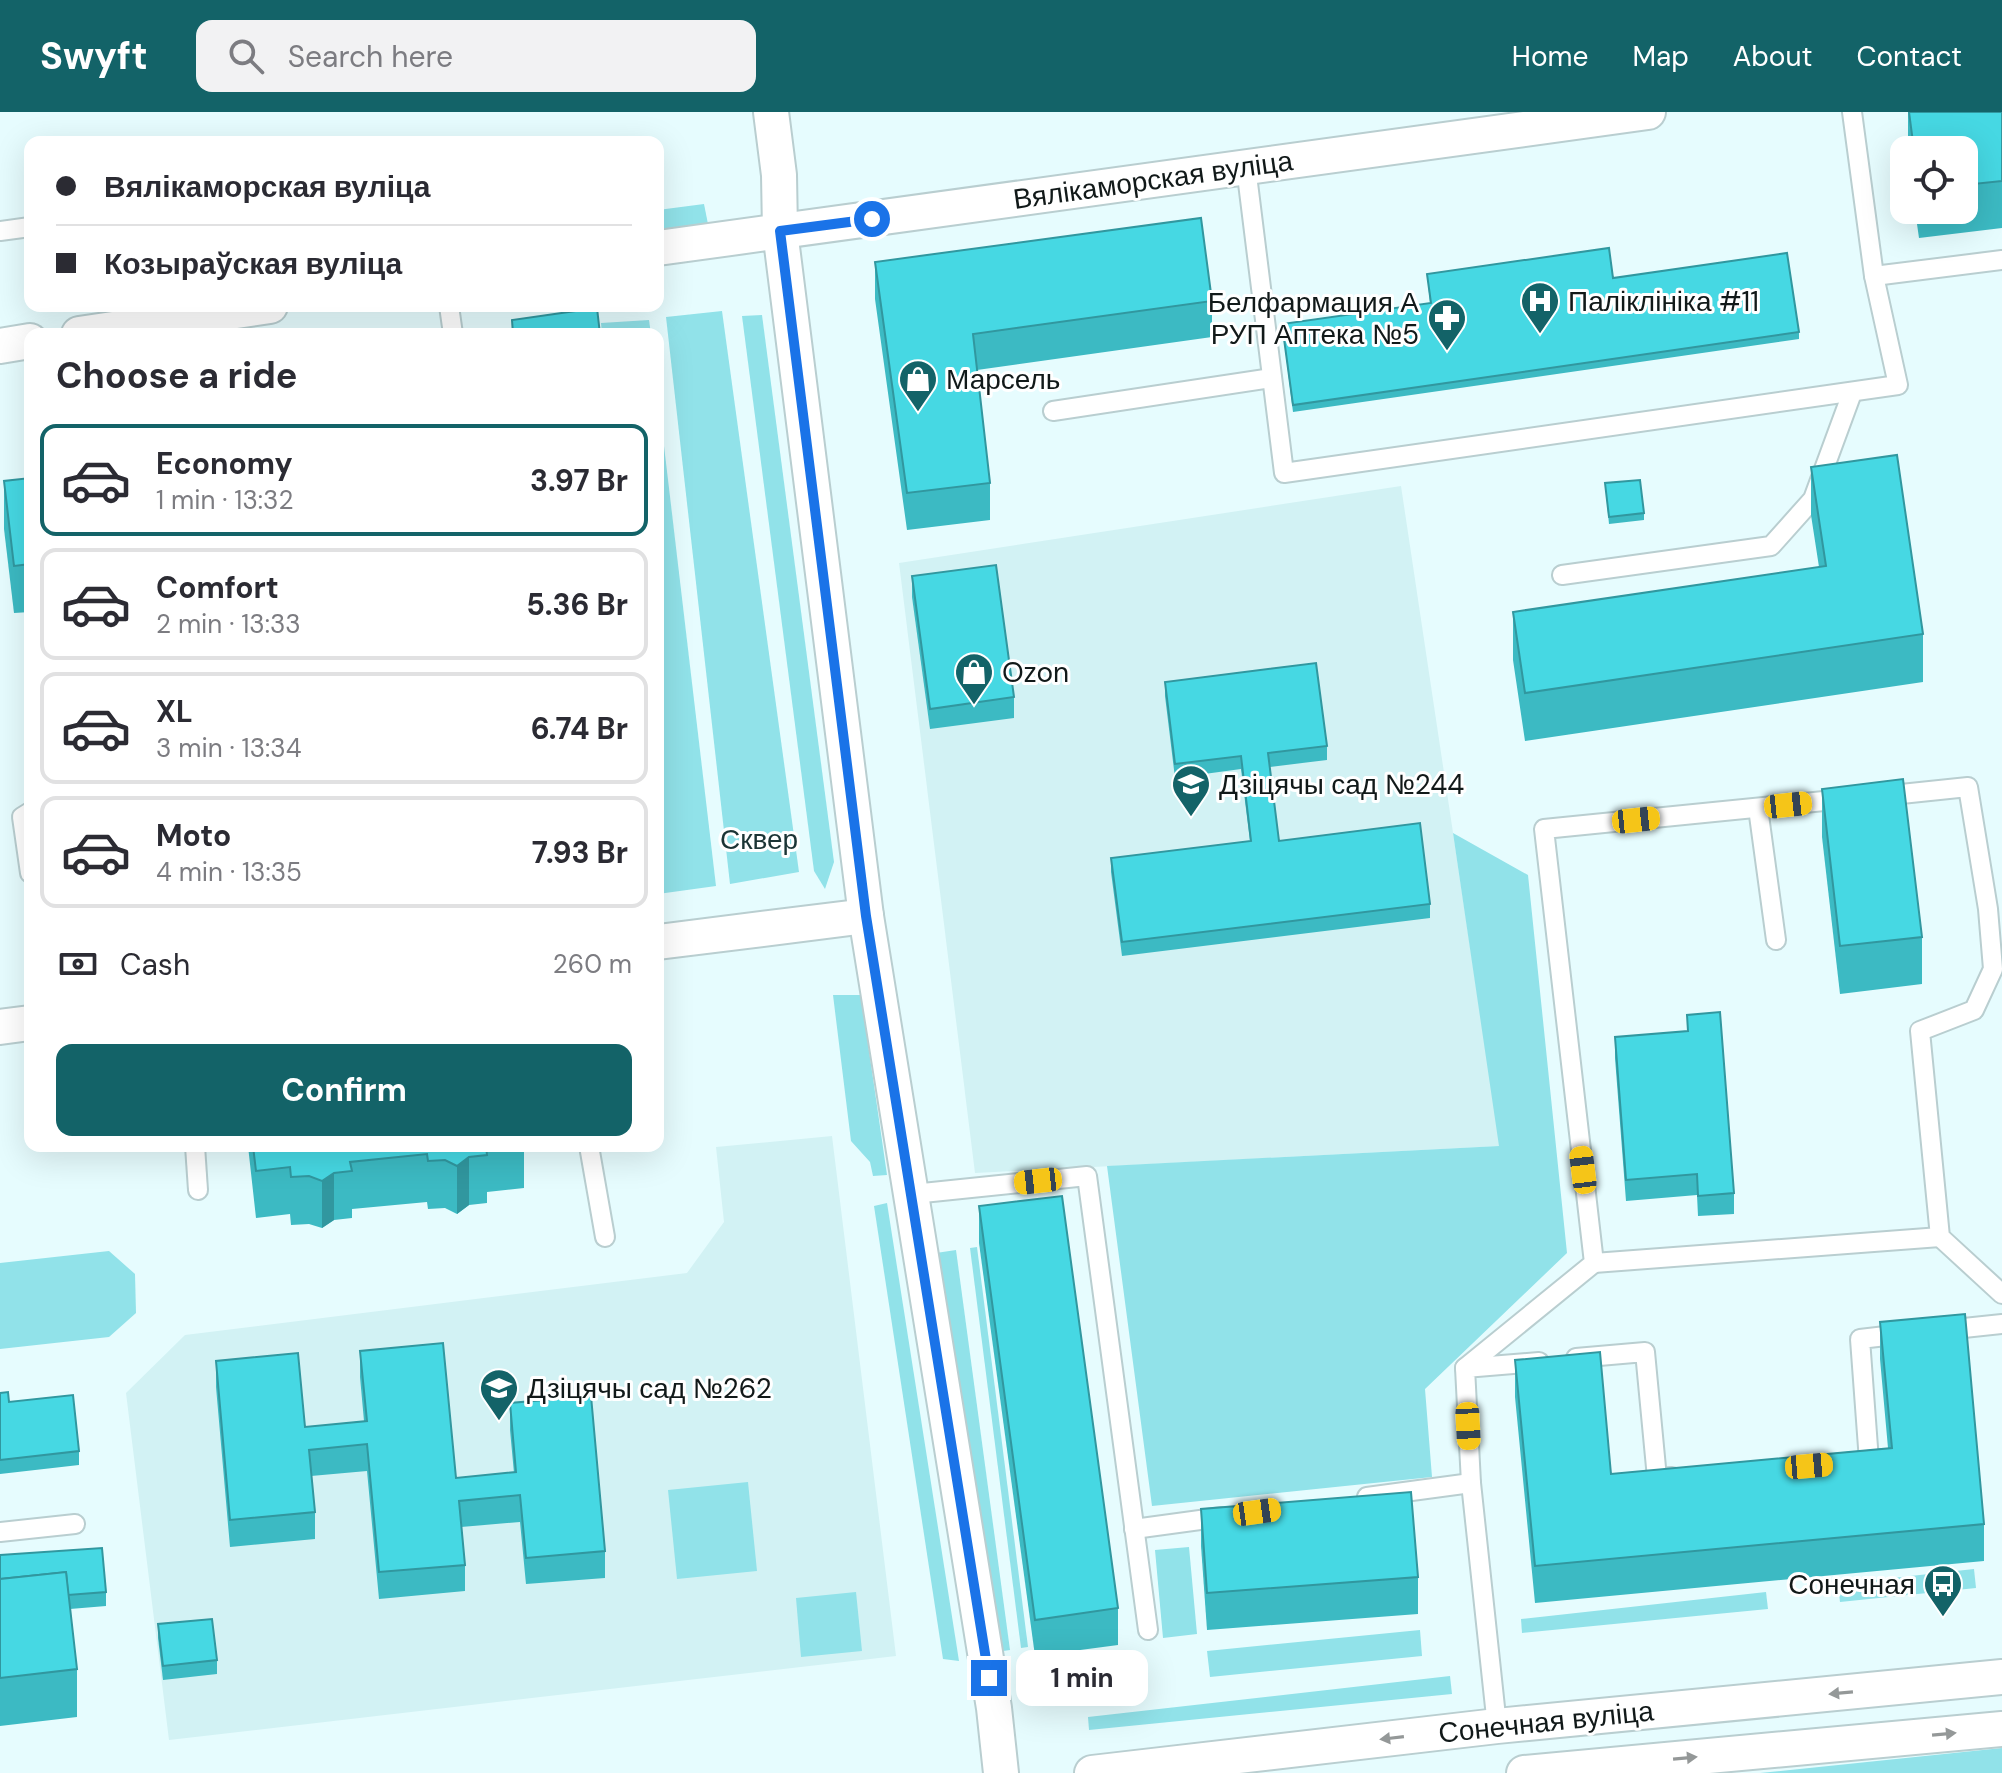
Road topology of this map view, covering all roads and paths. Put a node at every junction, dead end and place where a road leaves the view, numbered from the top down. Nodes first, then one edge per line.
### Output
1 (771, 112) edge
2 (1648, 112) edge
3 (1852, 112) edge
4 (1246, 167) junction
5 (24, 228) edge
6 (0, 231) edge
7 (780, 231) junction
8 (664, 247) edge
9 (2002, 260) edge
10 (1874, 276) junction
11 (229, 312) edge
12 (120, 328) edge
13 (24, 342) edge
14 (0, 346) edge
15 (1272, 378) junction
16 (1852, 393) junction
17 (1053, 411) dead end
18 (1562, 575) dead end
19 (1758, 808) junction
20 (866, 916) junction
21 (1776, 940) dead end
22 (664, 941) edge
23 (24, 1024) edge
24 (0, 1027) edge
25 (195, 1152) edge
26 (590, 1152) edge
27 (198, 1190) dead end
28 (913, 1194) junction
29 (605, 1237) dead end
30 (1940, 1237) junction
31 (1594, 1263) junction
32 (2002, 1294) edge
33 (2002, 1324) edge
34 (1465, 1368) junction
35 (1839, 1463) edge
36 (1687, 1476) edge
37 (1471, 1483) junction
38 (1348, 1500) edge
39 (1241, 1514) edge
40 (75, 1524) dead end
41 (1134, 1529) junction
42 (0, 1532) edge
43 (1148, 1630) dead end
44 (2002, 1677) edge
45 (1497, 1726) junction
46 (2002, 1729) edge
47 (1001, 1773) edge
48 (1092, 1773) edge
49 (1524, 1773) edge
50 (1532, 1773) edge

1 - 7 street
2 - 4 street, Вялікаморская вуліца
3 - 10 lane
4 - 7 street, Вялікаморская вуліца
4 - 15 lane
5 - 6 lane
7 - 8 street, Вялікаморская вуліца
7 - 20 street
9 - 10 lane
10 - 16 lane
11 - 12 street
13 - 14 street
15 - 16 lane
15 - 17 lane
16 - 18 lane
19 - 21 lane
19 - 30 lane
19 - 31 lane
20 - 22 street
20 - 28 street
23 - 24 street
25 - 27 lane
26 - 29 lane
28 - 41 lane
28 - 47 street
30 - 31 lane
30 - 32 lane
31 - 34 lane
33 - 35 lane
34 - 36 lane
34 - 37 lane
37 - 38 lane
37 - 45 lane
39 - 41 lane
40 - 42 lane
41 - 43 lane
44 -> 45 street, Сонечная вуліца
45 -> 48 street, Сонечная вуліца
50 -> 46 street, Сонечная вуліца
49 - 50 street, Сонечная вуліца

